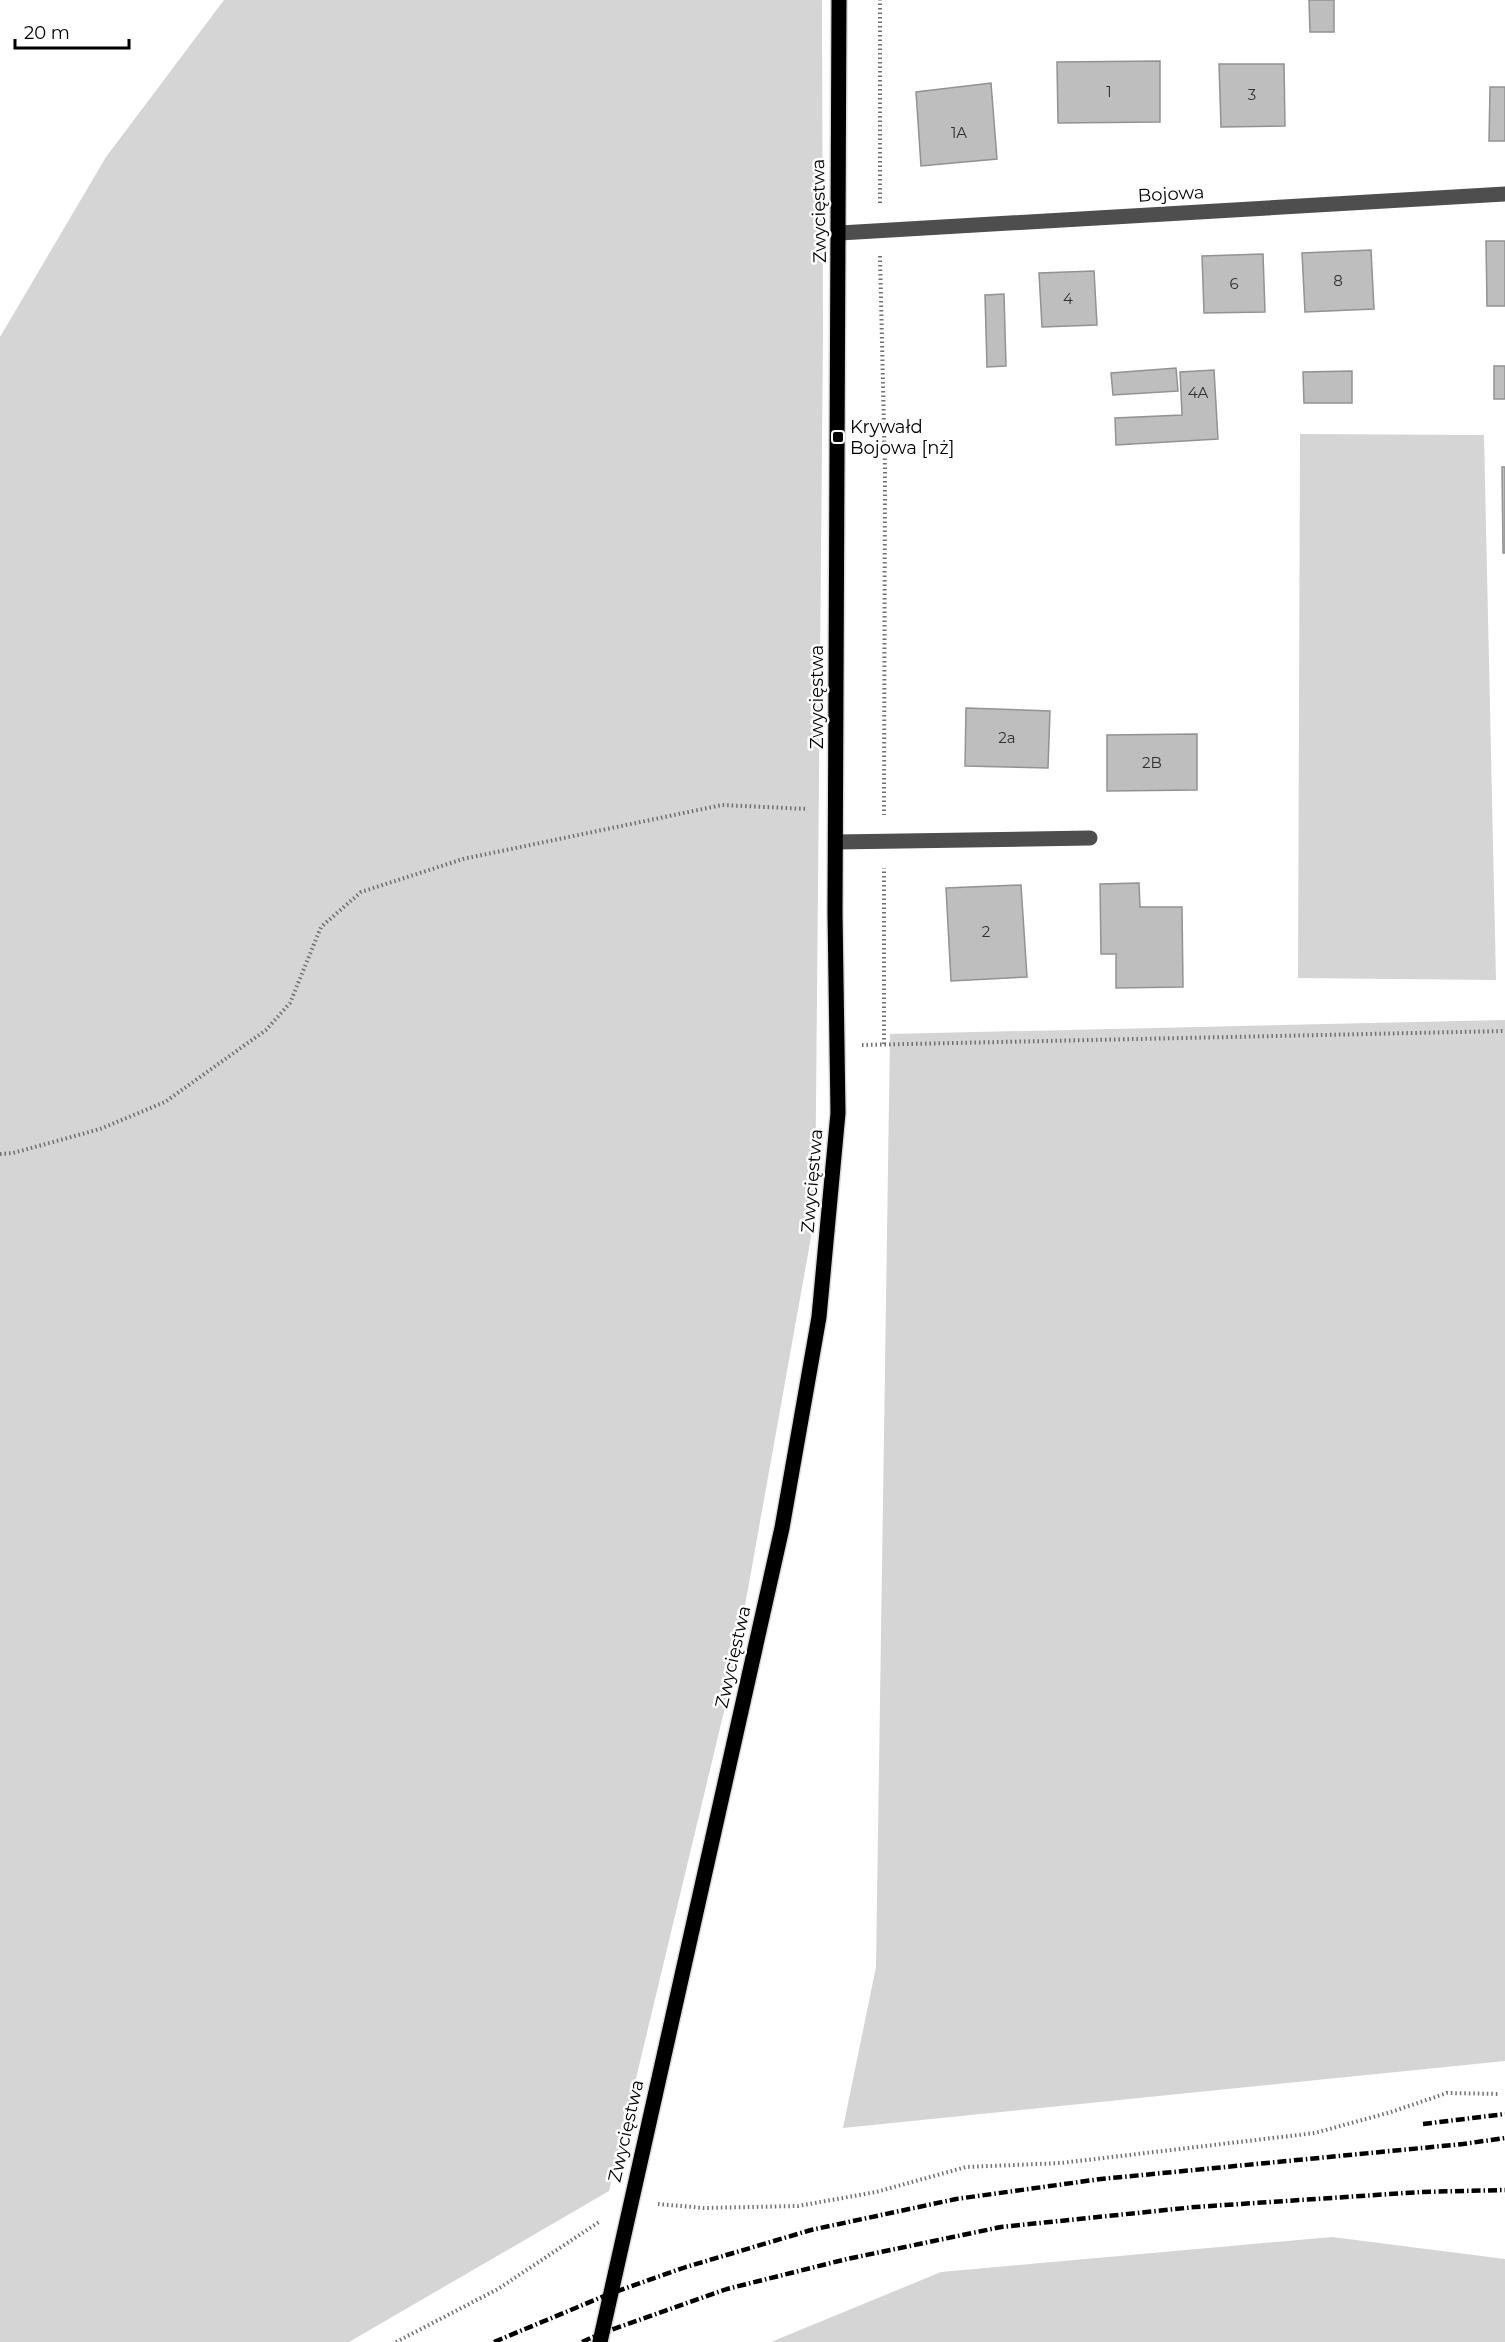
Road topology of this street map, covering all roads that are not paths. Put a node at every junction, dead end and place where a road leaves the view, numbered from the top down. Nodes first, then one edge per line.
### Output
1 (839, 0) edge
2 (1505, 194) edge
3 (840, 233) junction
4 (1090, 838) dead end
5 (836, 842) junction
6 (600, 2342) edge

1 - 3 main road, Zwycięstwa
2 - 3 street, Bojowa
3 - 5 main road, Zwycięstwa
4 - 5 street
5 - 6 main road, Zwycięstwa

